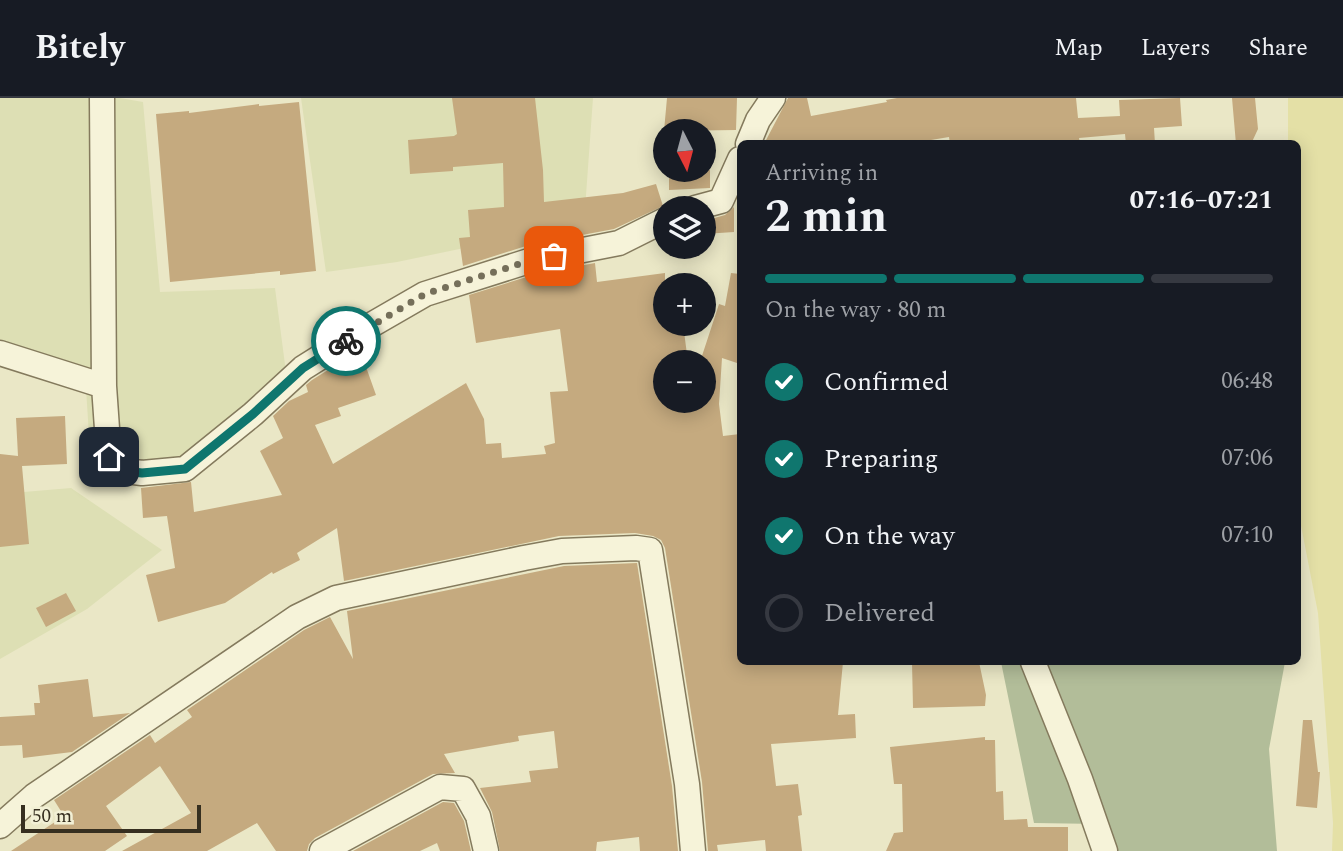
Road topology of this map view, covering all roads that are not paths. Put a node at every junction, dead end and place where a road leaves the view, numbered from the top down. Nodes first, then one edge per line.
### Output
1 (102, 98) edge
2 (773, 98) edge
3 (750, 140) edge
4 (737, 166) edge
5 (716, 202) edge
6 (653, 226) edge
7 (0, 353) edge
8 (104, 386) junction
9 (1034, 665) edge
10 (0, 827) edge
11 (322, 851) edge
12 (486, 851) edge
13 (693, 851) edge
14 (1105, 851) edge

1 - 8 street
2 - 3 street
4 - 5 street
6 - 8 street
7 - 8 street
9 - 14 street
10 - 13 street
11 - 12 street

